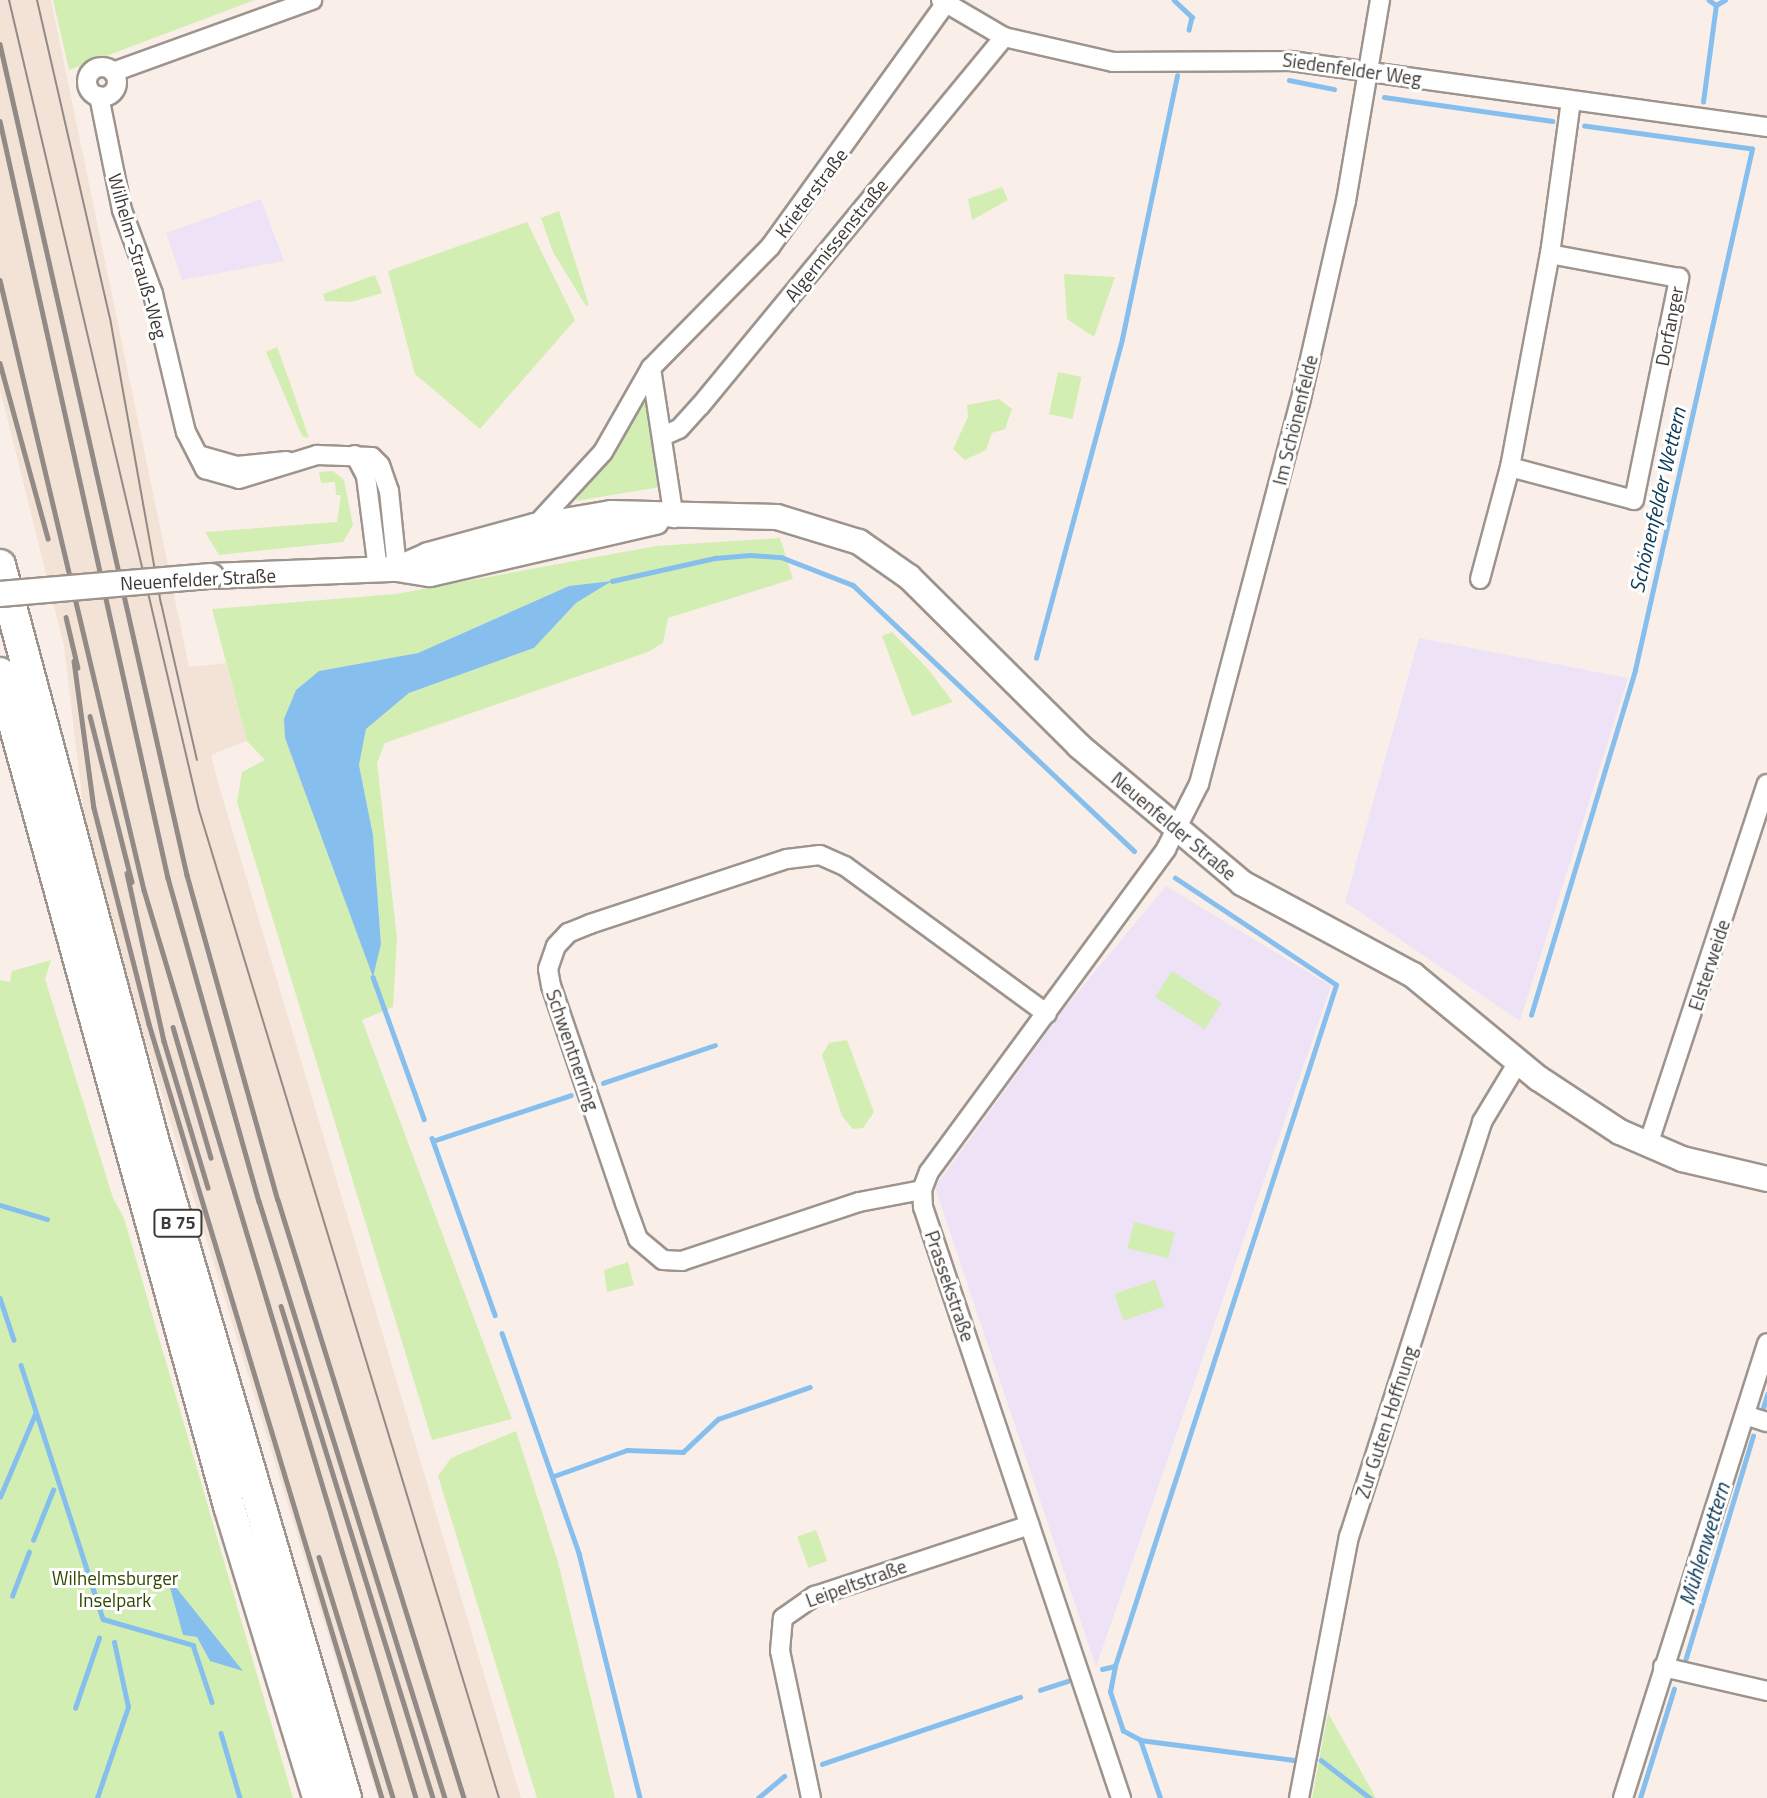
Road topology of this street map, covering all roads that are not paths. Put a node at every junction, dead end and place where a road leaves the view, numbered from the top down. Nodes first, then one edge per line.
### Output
1 (312, 0) edge
2 (1380, 0) edge
3 (943, 2) edge
4 (278, 6) edge
5 (1004, 37) junction
6 (1371, 72) junction
7 (1571, 100) junction
8 (1767, 127) edge
9 (1550, 254) junction
10 (650, 368) junction
11 (663, 436) junction
12 (1510, 467) junction
13 (674, 517) junction
14 (535, 526) junction
15 (0, 565) edge
16 (388, 569) junction
17 (1480, 579) dead end
18 (0, 594) edge
19 (0, 673) edge
20 (1767, 784) edge
21 (1765, 803) edge
22 (1177, 832) junction
23 (1047, 1014) junction
24 (1518, 1062) junction
25 (1648, 1145) junction
26 (1767, 1179) edge
27 (922, 1190) junction
28 (1767, 1343) edge
29 (1745, 1415) junction
30 (1767, 1422) edge
31 (1030, 1525) junction
32 (1663, 1667) junction
33 (1767, 1690) edge
34 (318, 1798) edge
35 (346, 1798) edge
36 (811, 1798) edge
37 (1121, 1798) edge
38 (1298, 1798) edge
39 (1623, 1798) edge

1 - 4 street, Wilhelm-Strauß-Weg
2 - 6 street, Im Schönenfelde
3 - 5 street, Siedenfelder Weg
3 - 10 street, Krieterstraße
4 - 16 street, Wilhelm-Strauß-Weg
5 - 6 street, Siedenfelder Weg
5 - 11 street, Algermissenstraße
6 - 7 street, Siedenfelder Weg
6 - 22 street, Im Schönenfelde
7 - 8 street, Siedenfelder Weg
7 - 9 street
9 - 12 street
9 - 12 street, Dorfanger
10 - 11 street
10 - 14 street, Krieterstraße
11 - 13 street
12 - 17 street
13 - 14 main road, Neuenfelder Straße
13 - 16 main road, Neuenfelder Straße
13 - 22 main road, Neuenfelder Straße
14 - 16 main road, Neuenfelder Straße
15 - 35 highway, B 75
16 - 18 main road, Neuenfelder Straße, bridge
19 - 34 highway, B 75
20 - 21 street, Elsterweide
21 - 25 street, Elsterweide
22 - 23 street
22 - 24 main road, Neuenfelder Straße
23 - 27 street
23 - 27 street, Schwentnerring
24 - 25 main road, Neuenfelder Straße
24 - 38 street, Zur Guten Hoffnung
25 - 26 main road, Neuenfelder Straße
27 - 31 street, Prassekstraße
28 - 29 street
29 - 30 street
29 - 32 street
31 - 36 street, Leipeltstraße
31 - 37 street, Prassekstraße
32 - 33 street
32 - 39 street

